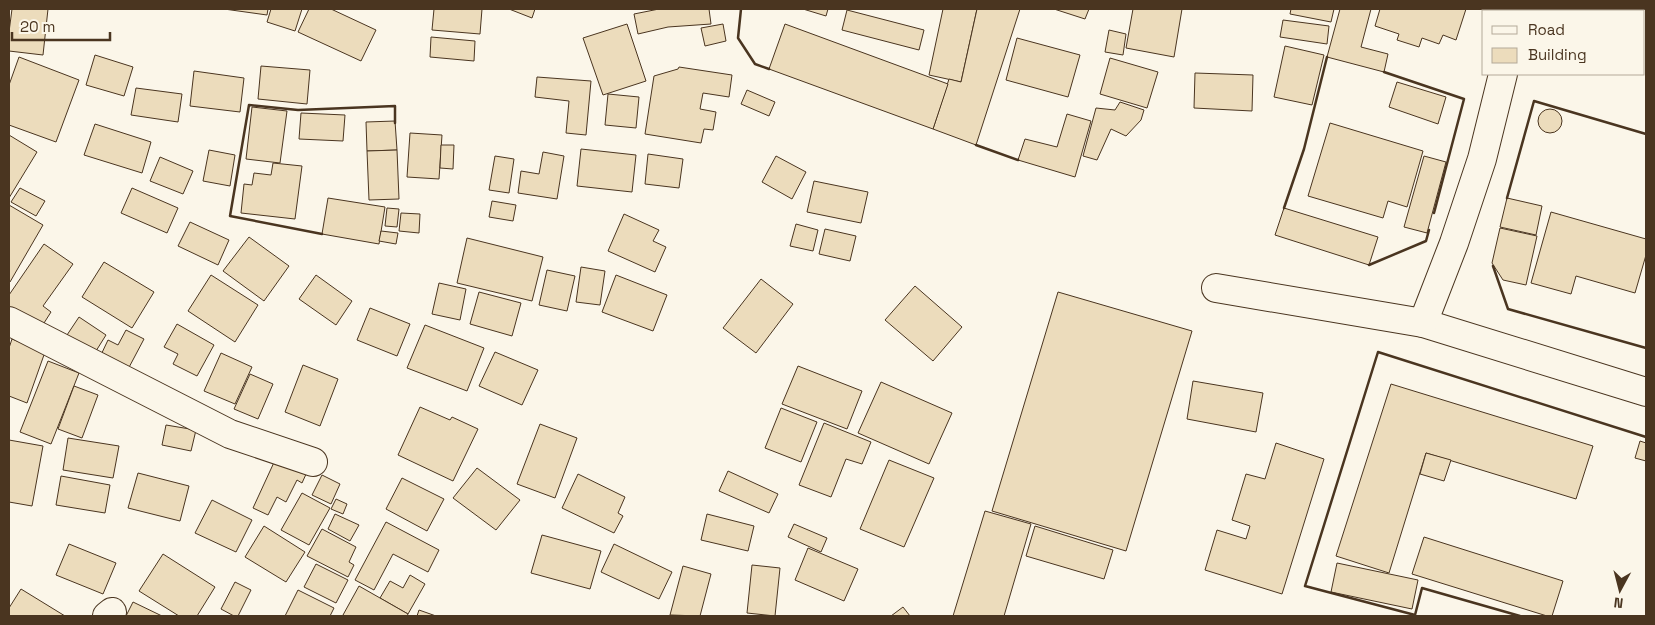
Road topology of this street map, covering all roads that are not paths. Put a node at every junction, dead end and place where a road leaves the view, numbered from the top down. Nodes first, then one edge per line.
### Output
1 (1503, 75) edge
2 (1216, 288) dead end
3 (9, 321) edge
4 (1423, 323) junction
5 (1646, 392) edge
6 (313, 462) dead end

1 - 4 street
2 - 4 street
3 - 6 street
4 - 5 street

